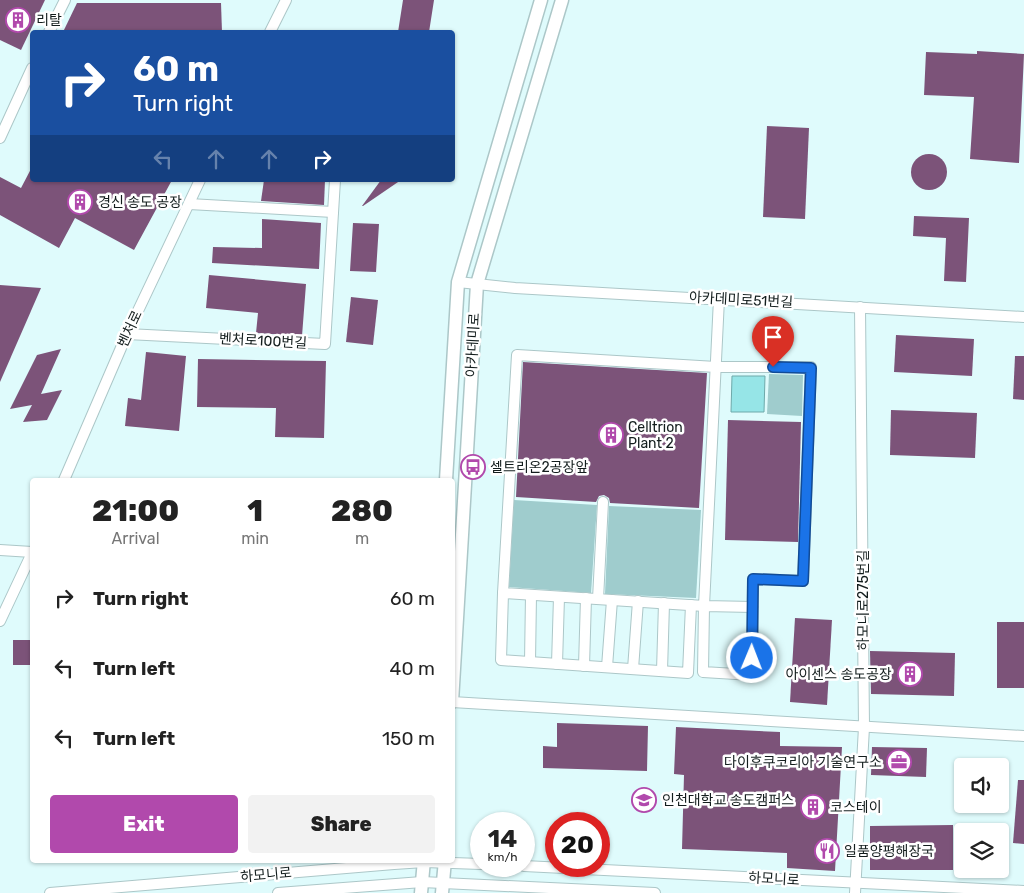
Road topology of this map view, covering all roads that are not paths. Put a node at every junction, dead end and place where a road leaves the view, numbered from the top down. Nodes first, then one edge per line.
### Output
1 (64, 0) edge
2 (286, 0) edge
3 (542, 0) edge
4 (562, 0) edge
5 (50, 30) edge
6 (271, 30) edge
7 (30, 72) edge
8 (0, 138) edge
9 (199, 182) edge
10 (335, 182) edge
11 (189, 204) junction
12 (333, 212) junction
13 (458, 282) junction
14 (477, 284) junction
15 (719, 299) junction
16 (860, 307) junction
17 (1024, 317) edge
18 (127, 334) junction
19 (716, 367) junction
20 (65, 478) edge
21 (446, 478) edge
22 (603, 502) dead end
23 (0, 550) edge
24 (30, 552) edge
25 (30, 556) edge
26 (503, 593) junction
27 (531, 595) junction
28 (560, 596) junction
29 (586, 598) junction
30 (598, 599) junction
31 (612, 600) junction
32 (638, 601) junction
33 (664, 603) junction
34 (691, 605) junction
35 (704, 606) junction
36 (753, 607) junction
37 (0, 621) edge
38 (455, 652) edge
39 (530, 662) junction
40 (557, 664) junction
41 (584, 666) junction
42 (607, 667) junction
43 (633, 669) junction
44 (662, 671) junction
45 (455, 702) edge
46 (864, 727) junction
47 (1024, 736) edge
48 (455, 862) edge
49 (405, 863) edge
50 (424, 863) edge
51 (444, 863) edge
52 (470, 863) edge
53 (535, 867) edge
54 (422, 887) edge
55 (442, 888) edge
56 (855, 888) edge
57 (158, 889) edge
58 (1024, 891) edge
59 (615, 892) edge
60 (50, 893) edge
61 (278, 893) edge
62 (655, 893) edge

1 - 5 street
2 - 6 street
3 - 13 main road, 아카데미로
4 - 14 main road, 아카데미로
7 - 8 street
9 - 11 street, 벤처로
10 - 12 street, 벤처로100번길
11 - 12 street
11 - 18 street, 벤처로
12 - 18 street, 벤처로100번길
13 - 14 street, 아카데미로51번길
13 - 21 main road, 아카데미로
14 - 15 street, 아카데미로51번길
14 - 38 main road, 아카데미로
15 - 16 street, 아카데미로51번길
15 - 19 street
16 - 17 street, 아카데미로51번길
16 - 46 street, 하모니로275번길
18 - 20 street, 벤처로
19 - 26 street
19 - 35 street
19 - 36 street
22 - 30 street
23 - 24 street
25 - 37 street
26 - 27 street
26 - 39 street
27 - 28 street
27 - 39 street
28 - 29 street
28 - 40 street
29 - 30 street
29 - 41 street
30 - 31 street
31 - 32 street
31 - 42 street
32 - 33 street
32 - 43 street
33 - 34 street
33 - 44 street
34 - 35 street
34 - 44 street
35 - 36 street
35 - 36 street
39 - 40 street
40 - 41 street
41 - 42 street
42 - 43 street
43 - 44 street
45 - 46 street
46 - 47 street
46 - 56 street, 하모니로275번길
48 - 52 street, 하모니로
49 - 57 street, 하모니로
50 - 54 main road
51 - 55 main road
53 - 56 street, 하모니로
54 - 55 street, 하모니로
54 - 61 street, 하모니로
55 - 59 street, 하모니로
56 - 58 street, 하모니로
57 - 60 street, 하모니로
59 - 62 street, 하모니로

